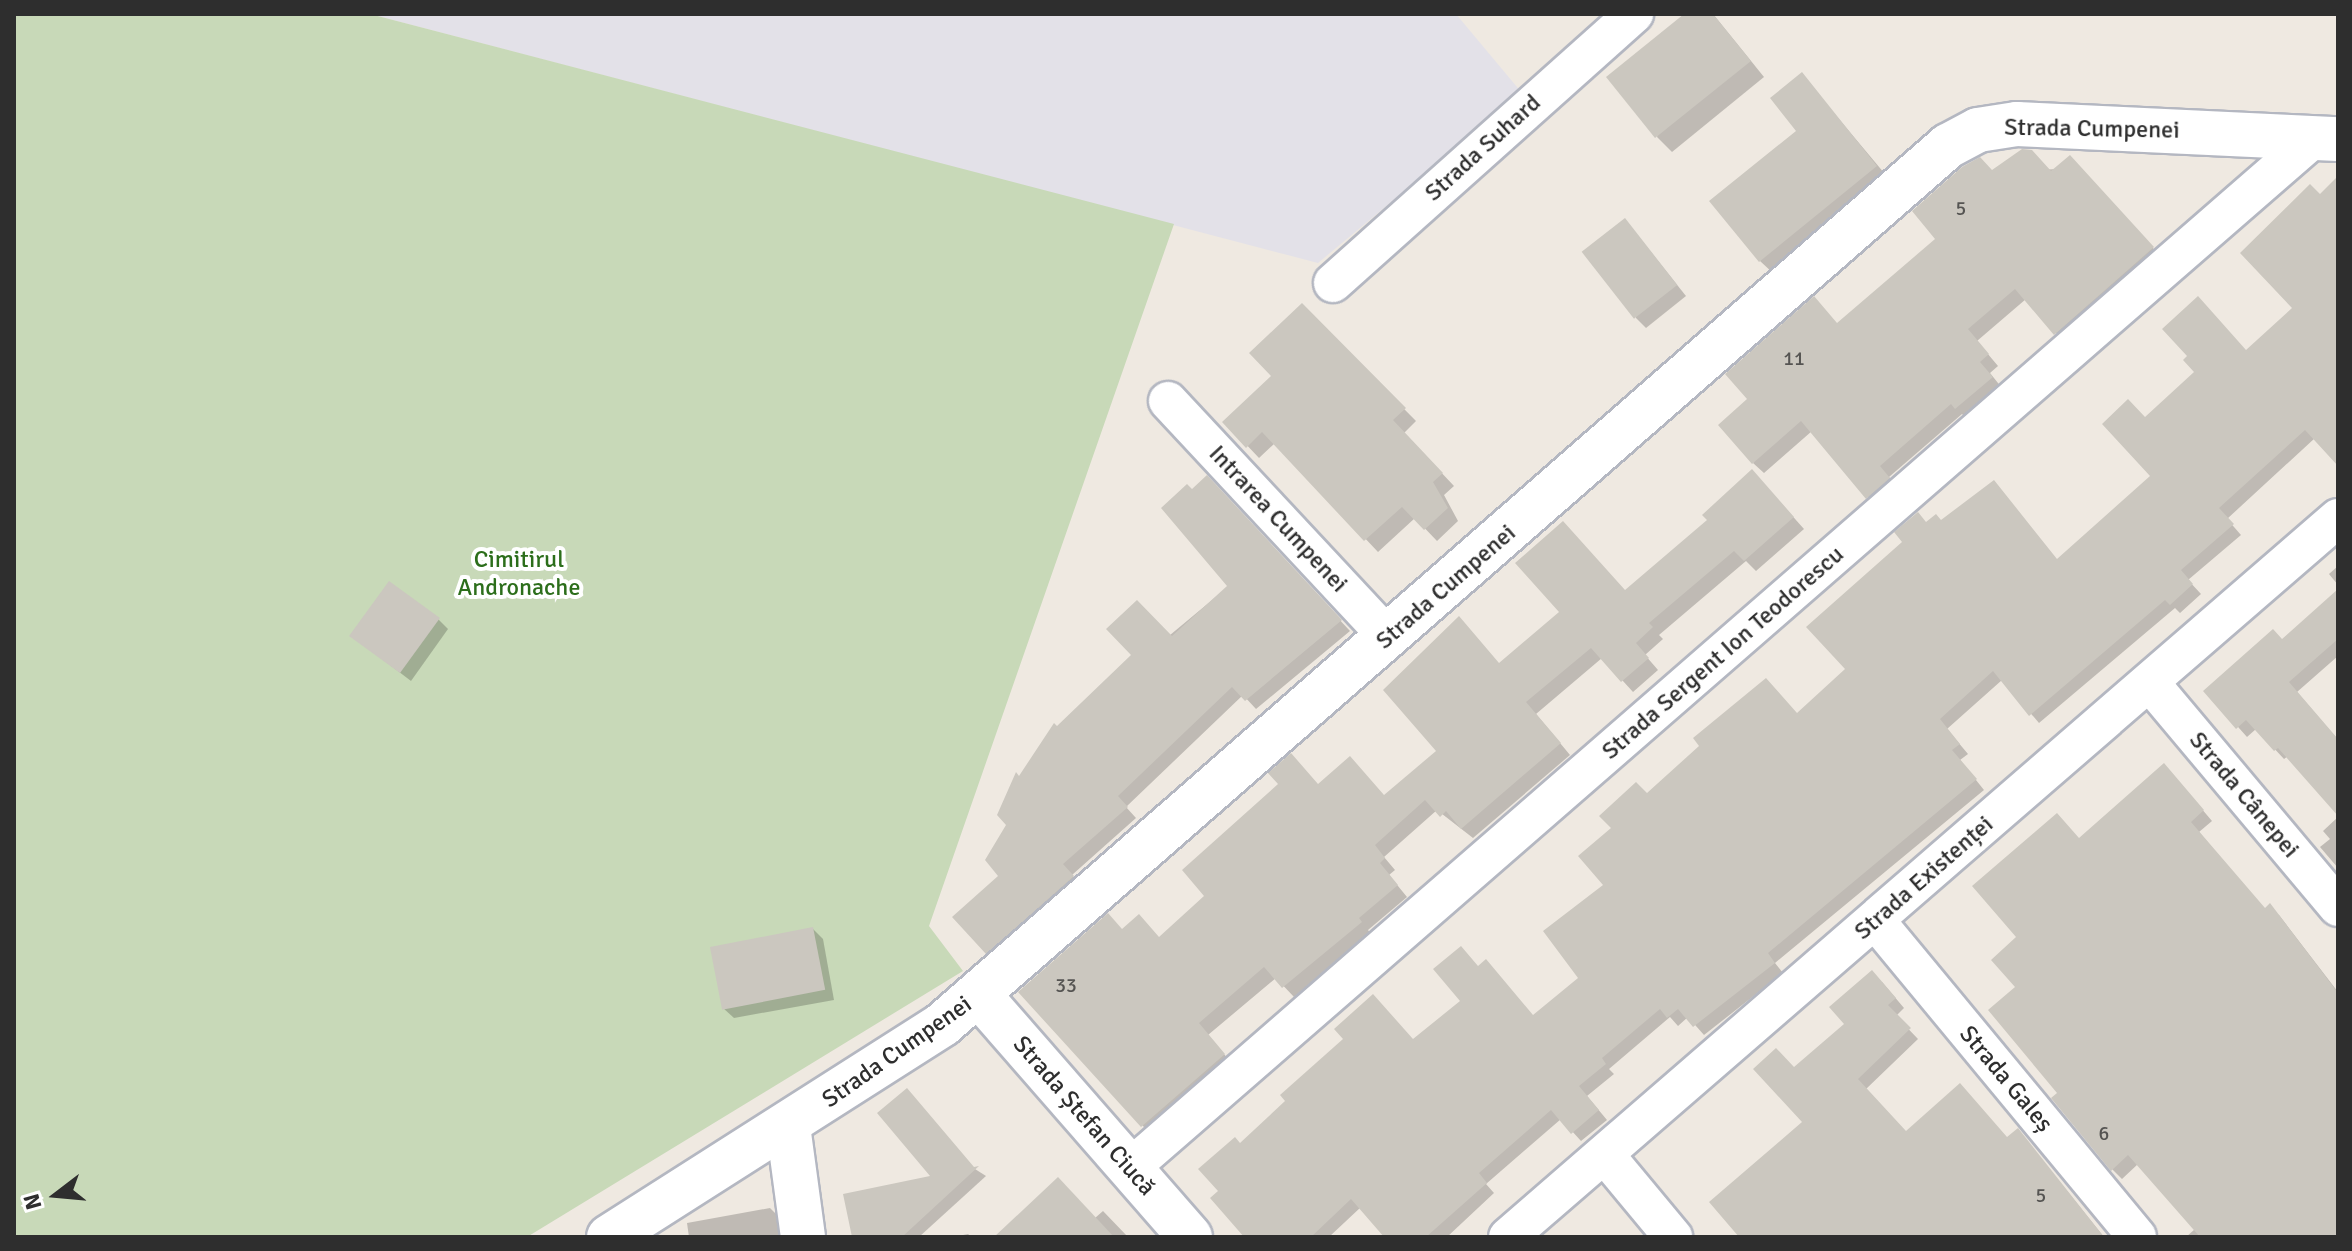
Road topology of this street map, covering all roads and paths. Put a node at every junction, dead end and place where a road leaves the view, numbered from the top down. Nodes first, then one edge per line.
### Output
1 (1634, 14) edge
2 (2327, 138) edge
3 (1333, 283) dead end
4 (1168, 401) dead end
5 (2338, 518) edge
6 (1389, 638) junction
7 (2151, 684) junction
8 (2338, 907) edge
9 (1875, 920) junction
10 (979, 995) junction
11 (788, 1126) junction
12 (1605, 1155) junction
13 (1130, 1168) junction
14 (609, 1237) edge
15 (803, 1237) edge
16 (1190, 1237) edge
17 (1508, 1237) edge
18 (1673, 1237) edge
19 (2137, 1237) edge

1 - 3 street, Strada Suhard
2 - 6 street, Strada Cumpenei
2 - 13 street, Strada Sergent Ion Teodorescu
4 - 6 street, Intrarea Cumpenei
5 - 7 street, Strada Existenței
6 - 10 street, Strada Cumpenei
7 - 8 street, Strada Cânepei
7 - 9 street, Strada Existenței
9 - 12 street, Strada Existenței
9 - 19 street, Strada Galeș
10 - 11 street, Strada Cumpenei
10 - 13 street, Strada Ștefan Ciucă
11 - 14 street, Strada Cumpenei
11 - 15 street
12 - 17 street, Strada Existenței
12 - 18 street
13 - 16 street, Strada Ștefan Ciucă

